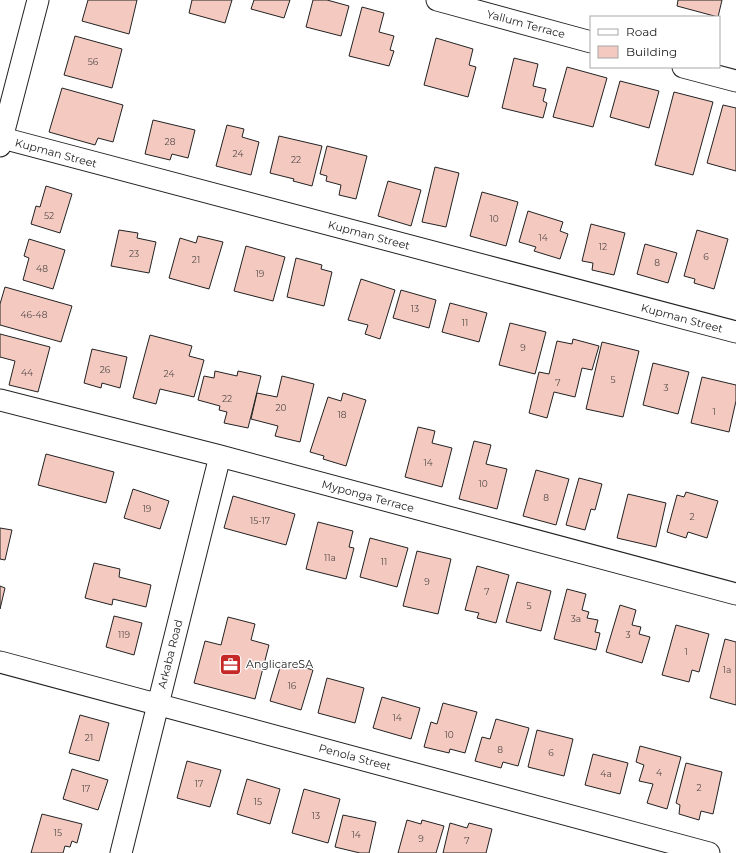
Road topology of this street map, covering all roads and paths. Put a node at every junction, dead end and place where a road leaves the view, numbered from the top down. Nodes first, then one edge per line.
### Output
1 (38, 0) edge
2 (437, 0) edge
3 (590, 42) edge
4 (687, 68) edge
5 (736, 81) edge
6 (1, 142) edge
7 (736, 332) edge
8 (0, 400) edge
9 (220, 456) junction
10 (736, 594) edge
11 (0, 662) edge
12 (157, 704) junction
13 (121, 853) edge
14 (709, 853) edge

1 - 6 street
2 - 3 street, Yallum Terrace
4 - 5 street
6 - 7 street, Kupman Street
8 - 9 street, Myponga Terrace
9 - 10 street, Myponga Terrace
9 - 12 street, Arkaba Road
11 - 12 street, Penola Street
12 - 13 street, Arkaba Road
12 - 14 street, Penola Street

